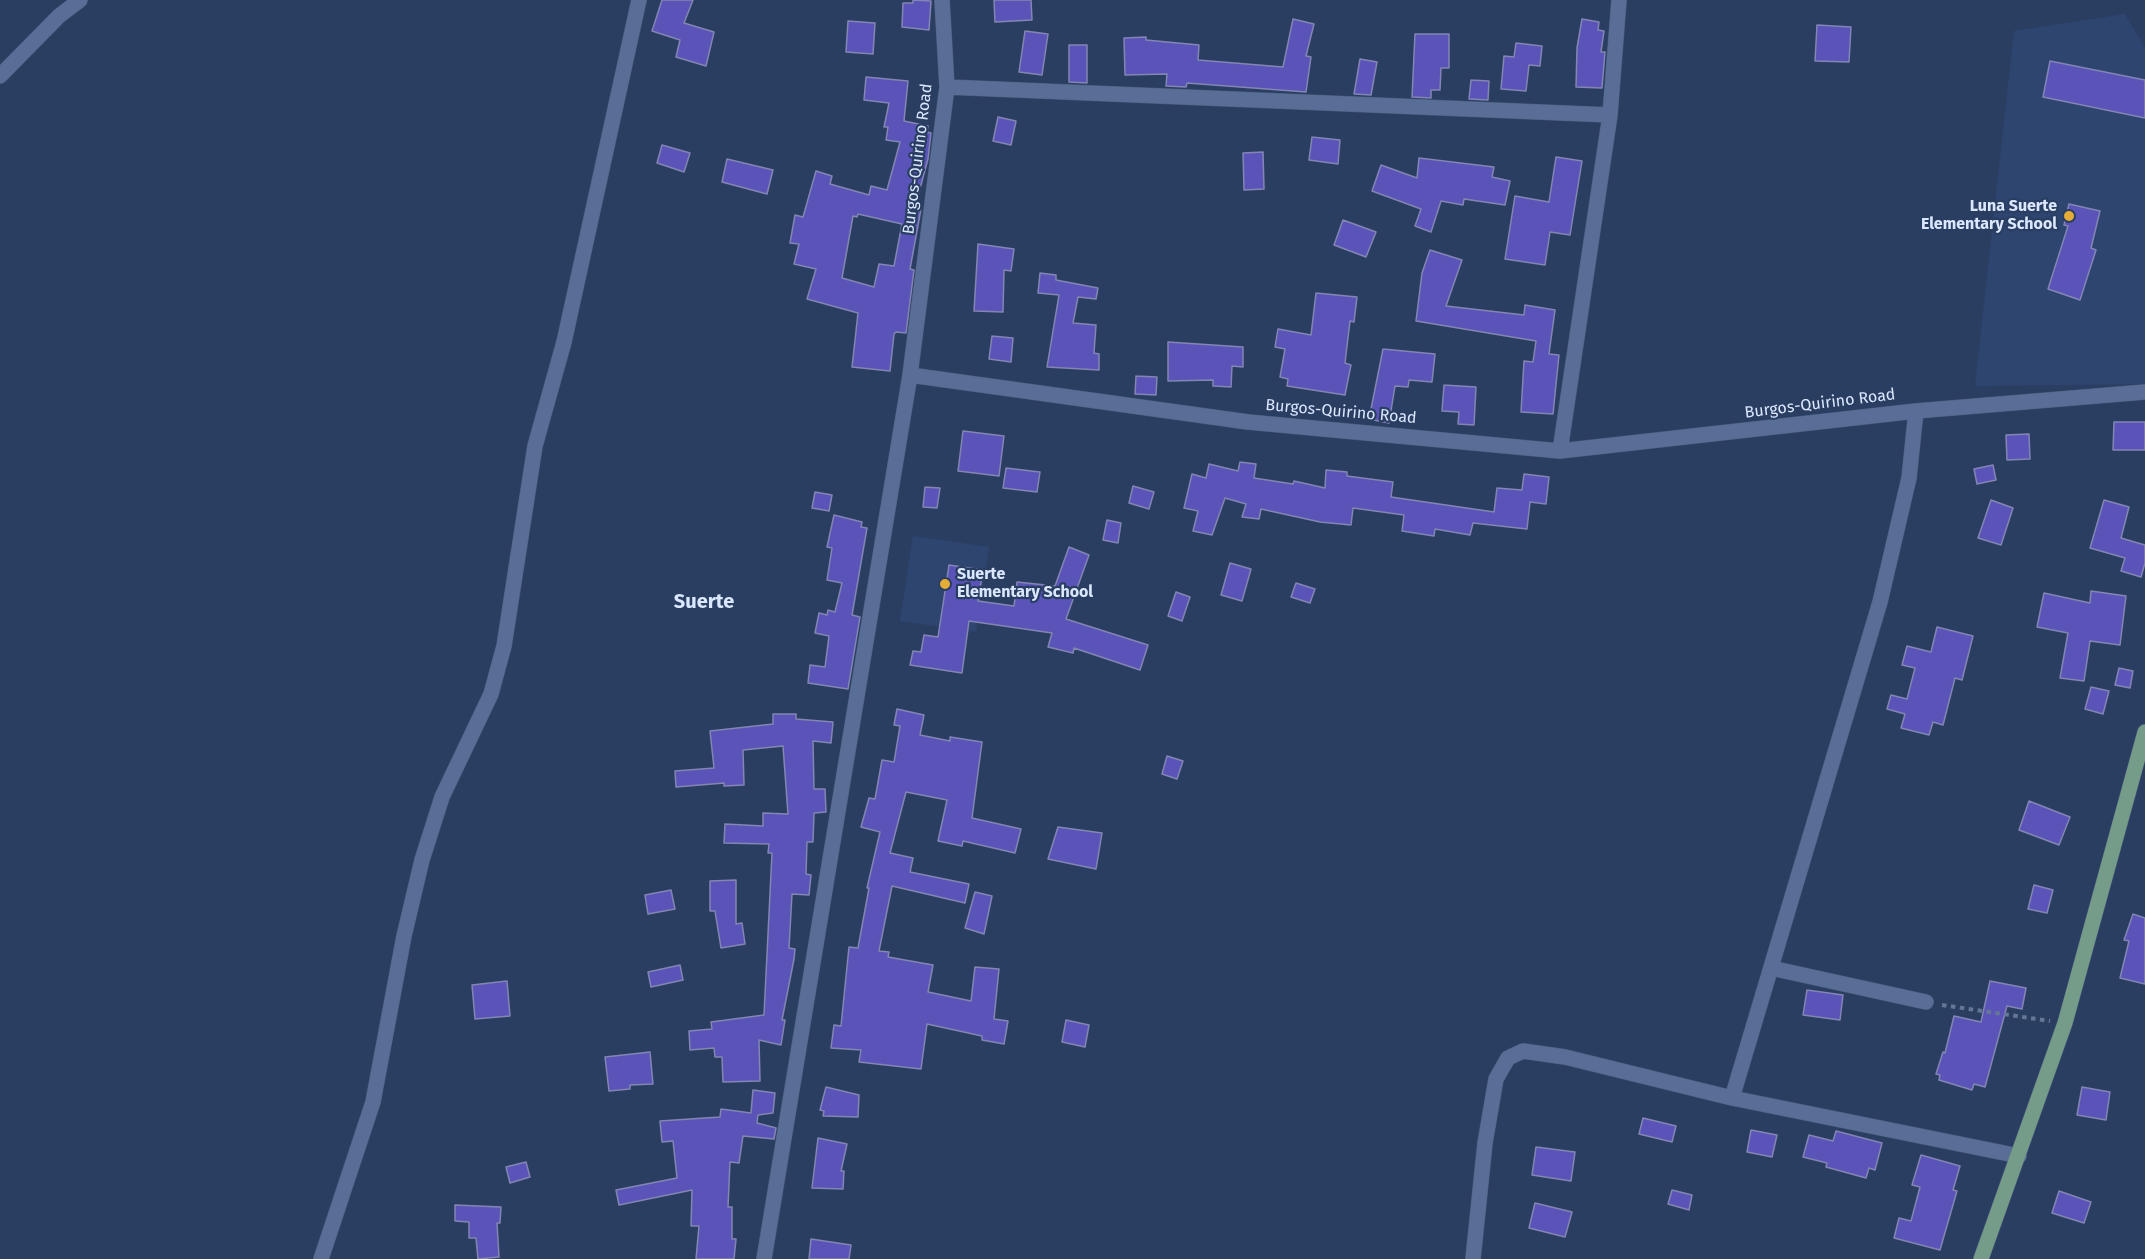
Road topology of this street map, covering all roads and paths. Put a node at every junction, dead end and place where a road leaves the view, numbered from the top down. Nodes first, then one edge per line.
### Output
1 (80, 0) edge
2 (639, 0) edge
3 (942, 0) edge
4 (1619, 0) edge
5 (0, 76) edge
6 (946, 87) junction
7 (1610, 115) junction
8 (910, 375) junction
9 (2145, 392) edge
10 (1916, 411) junction
11 (1560, 451) junction
12 (2145, 732) edge
13 (1771, 968) junction
14 (1926, 1002) joint
15 (2065, 1023) junction
16 (1732, 1098) junction
17 (2019, 1156) junction
18 (321, 1259) edge
19 (764, 1259) edge
20 (1473, 1259) edge
21 (1981, 1259) edge

1 - 5 street
2 - 18 street
3 - 6 street, Burgos-Quirino Road
4 - 7 street
6 - 7 street
6 - 8 street, Burgos-Quirino Road
7 - 11 street
8 - 11 street, Burgos-Quirino Road
8 - 19 street
9 - 10 street, Burgos-Quirino Road
10 - 11 street, Burgos-Quirino Road
10 - 13 street
12 - 15 main road
13 - 14 street
13 - 16 street
14 - 15 path
15 - 17 main road
16 - 17 street
16 - 20 street
17 - 21 main road

